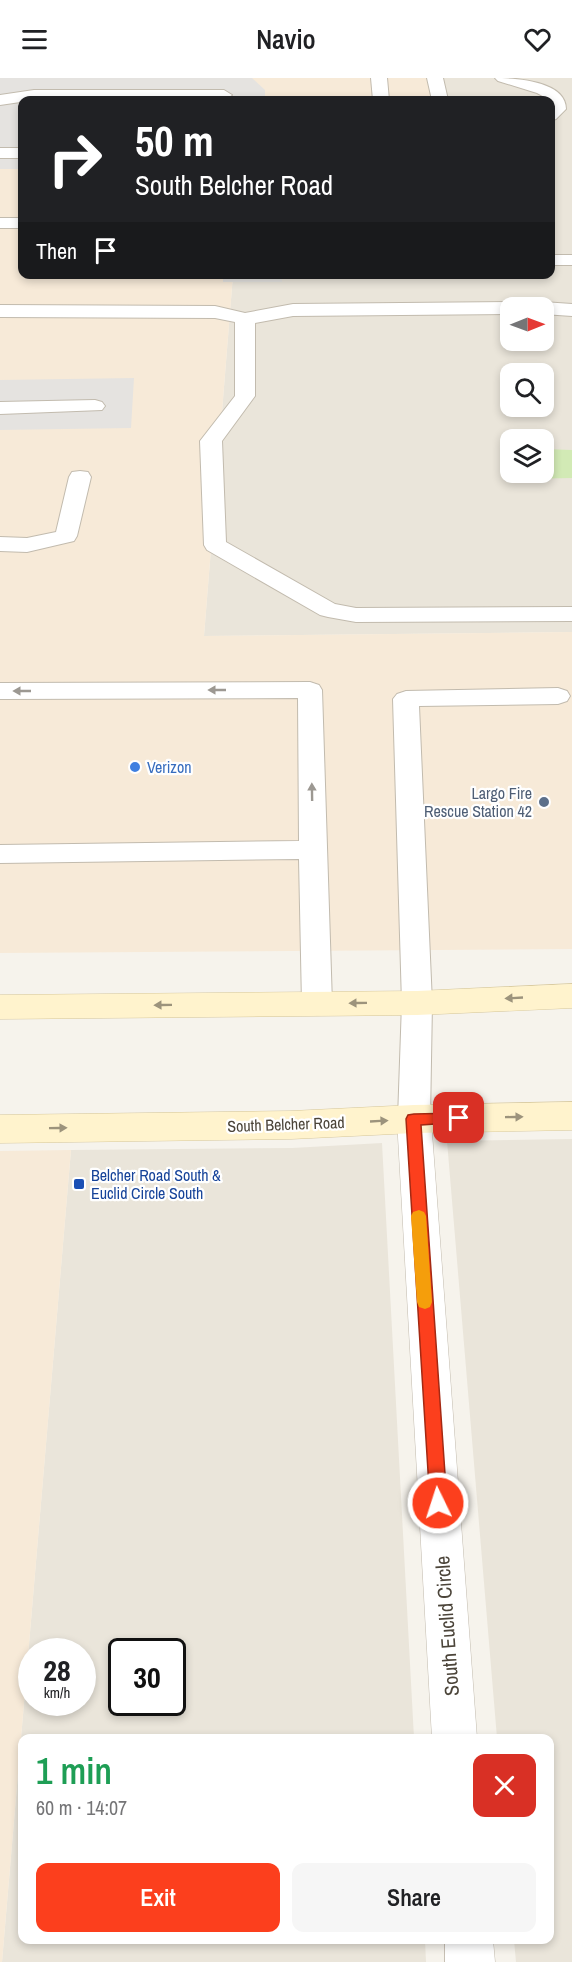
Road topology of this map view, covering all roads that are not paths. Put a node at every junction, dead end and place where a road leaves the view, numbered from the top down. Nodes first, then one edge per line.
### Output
1 (202, 78) edge
2 (379, 78) edge
3 (435, 78) edge
4 (503, 78) edge
5 (37, 87) junction
6 (0, 88) edge
7 (190, 96) edge
8 (223, 96) edge
9 (381, 96) edge
10 (439, 96) edge
11 (553, 96) edge
12 (555, 98) edge
13 (0, 100) edge
14 (555, 112) edge
15 (0, 153) edge
16 (18, 153) edge
17 (0, 223) edge
18 (18, 223) edge
19 (555, 260) edge
20 (572, 260) edge
21 (500, 308) edge
22 (554, 309) edge
23 (572, 310) edge
24 (0, 311) edge
25 (245, 319) junction
26 (95, 406) dead end
27 (0, 408) edge
28 (80, 477) dead end
29 (0, 544) edge
30 (572, 614) edge
31 (0, 691) edge
32 (558, 696) dead end
33 (313, 850) junction
34 (0, 854) edge
35 (572, 996) edge
36 (417, 1003) junction
37 (317, 1004) junction
38 (0, 1007) edge
39 (572, 1116) edge
40 (414, 1119) junction
41 (0, 1129) edge
42 (455, 1734) edge
43 (469, 1944) edge
44 (470, 1962) edge

1 - 8 lane
2 - 9 lane
3 - 10 lane
4 - 11 lane
5 - 6 lane
5 - 7 lane
5 - 13 lane
12 - 14 lane
15 - 16 lane
17 - 18 lane
19 - 20 lane
21 - 25 lane
22 - 23 lane
24 - 25 lane
25 - 30 lane
26 - 27 lane
28 - 29 lane
33 -> 31 lane
32 - 36 lane
33 - 34 lane
33 - 37 lane
35 -> 36 main road
36 -> 37 main road
36 - 40 lane
37 -> 38 main road
40 -> 39 main road, South Belcher Road
41 -> 40 main road, South Belcher Road
40 - 42 street, South Euclid Circle
43 - 44 street

